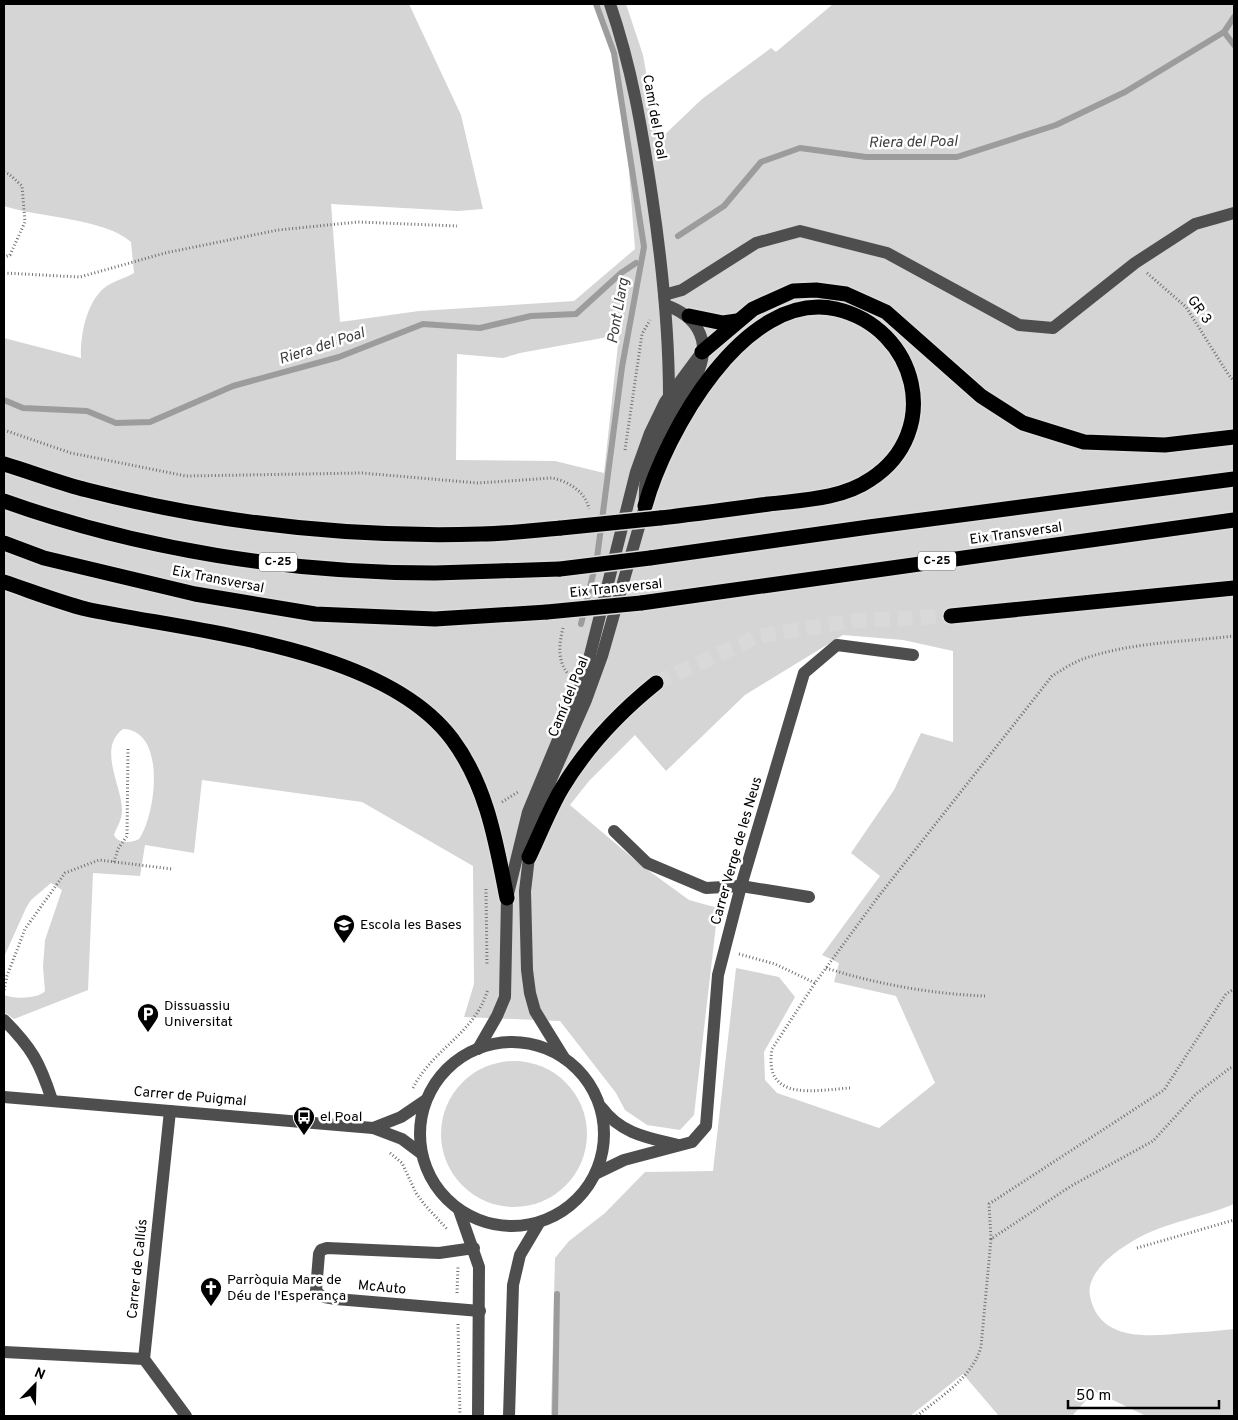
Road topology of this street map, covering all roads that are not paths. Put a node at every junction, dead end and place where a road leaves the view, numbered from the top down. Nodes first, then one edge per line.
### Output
1 (610, 4) edge
2 (1234, 213) edge
3 (665, 300) junction
4 (689, 316) junction
5 (737, 321) junction
6 (702, 352) junction
7 (669, 397) junction
8 (1234, 438) edge
9 (4, 464) edge
10 (1234, 479) edge
11 (4, 501) edge
12 (645, 506) junction
13 (1234, 520) edge
14 (4, 544) edge
15 (4, 582) edge
16 (1234, 588) edge
17 (951, 616) tunnel mouth
18 (912, 655) dead end
19 (656, 683) tunnel mouth
20 (614, 831) dead end
21 (529, 857) junction
22 (741, 886) junction
23 (809, 897) dead end
24 (507, 898) junction
25 (4, 1020) edge
26 (478, 1048) junction
27 (564, 1058) junction
28 (4, 1097) edge
29 (52, 1100) junction
30 (426, 1100) junction
31 (600, 1106) junction
32 (170, 1111) junction
33 (373, 1128) junction
34 (681, 1146) junction
35 (422, 1154) junction
36 (596, 1173) junction
37 (459, 1210) junction
38 (539, 1223) junction
39 (474, 1248) junction
40 (480, 1311) junction
41 (4, 1352) edge
42 (144, 1359) junction
43 (186, 1416) edge
44 (478, 1416) edge
45 (509, 1416) edge

1 - 3 street, Camí del Poal
2 - 3 street
3 - 4 street
3 - 7 street
4 - 5 highway
4 - 6 street, Camí del Poal
5 - 6 highway
5 - 8 highway
6 - 7 street, Camí del Poal
6 - 12 street, Camí del Poal
7 - 24 street, Camí del Poal
9 - 12 highway, bridge
10 - 11 highway, Eix Transversal / C-25, bridge
12 - 21 street, Camí del Poal
13 - 14 highway, Eix Transversal / C-25, bridge
15 - 24 highway
16 - 17 highway
18 - 22 street, Carrer Verge de les Neus
19 - 21 highway
20 - 22 street
21 - 27 street, Camí del Poal
22 - 23 street
22 - 34 street, Carrer Verge de les Neus
24 - 26 street, Camí del Poal
25 - 29 street
26 - 27 street
26 - 30 street
27 - 31 street
28 - 29 street, Carrer de Puigmal
29 - 32 street, Carrer de Puigmal
30 - 33 street, Carrer de Puigmal
30 - 35 street
31 - 34 street
31 - 36 street
32 - 33 street, Carrer de Puigmal
32 - 42 street, Carrer de Callús
33 - 35 street, Carrer de Puigmal
34 - 36 street, Carrer Verge de les Neus
35 - 37 street
36 - 38 street
37 - 38 street
37 - 39 street
38 - 45 street
39 - 40 street
39 - 40 street, McAuto
40 - 44 street
41 - 42 street
42 - 43 street

